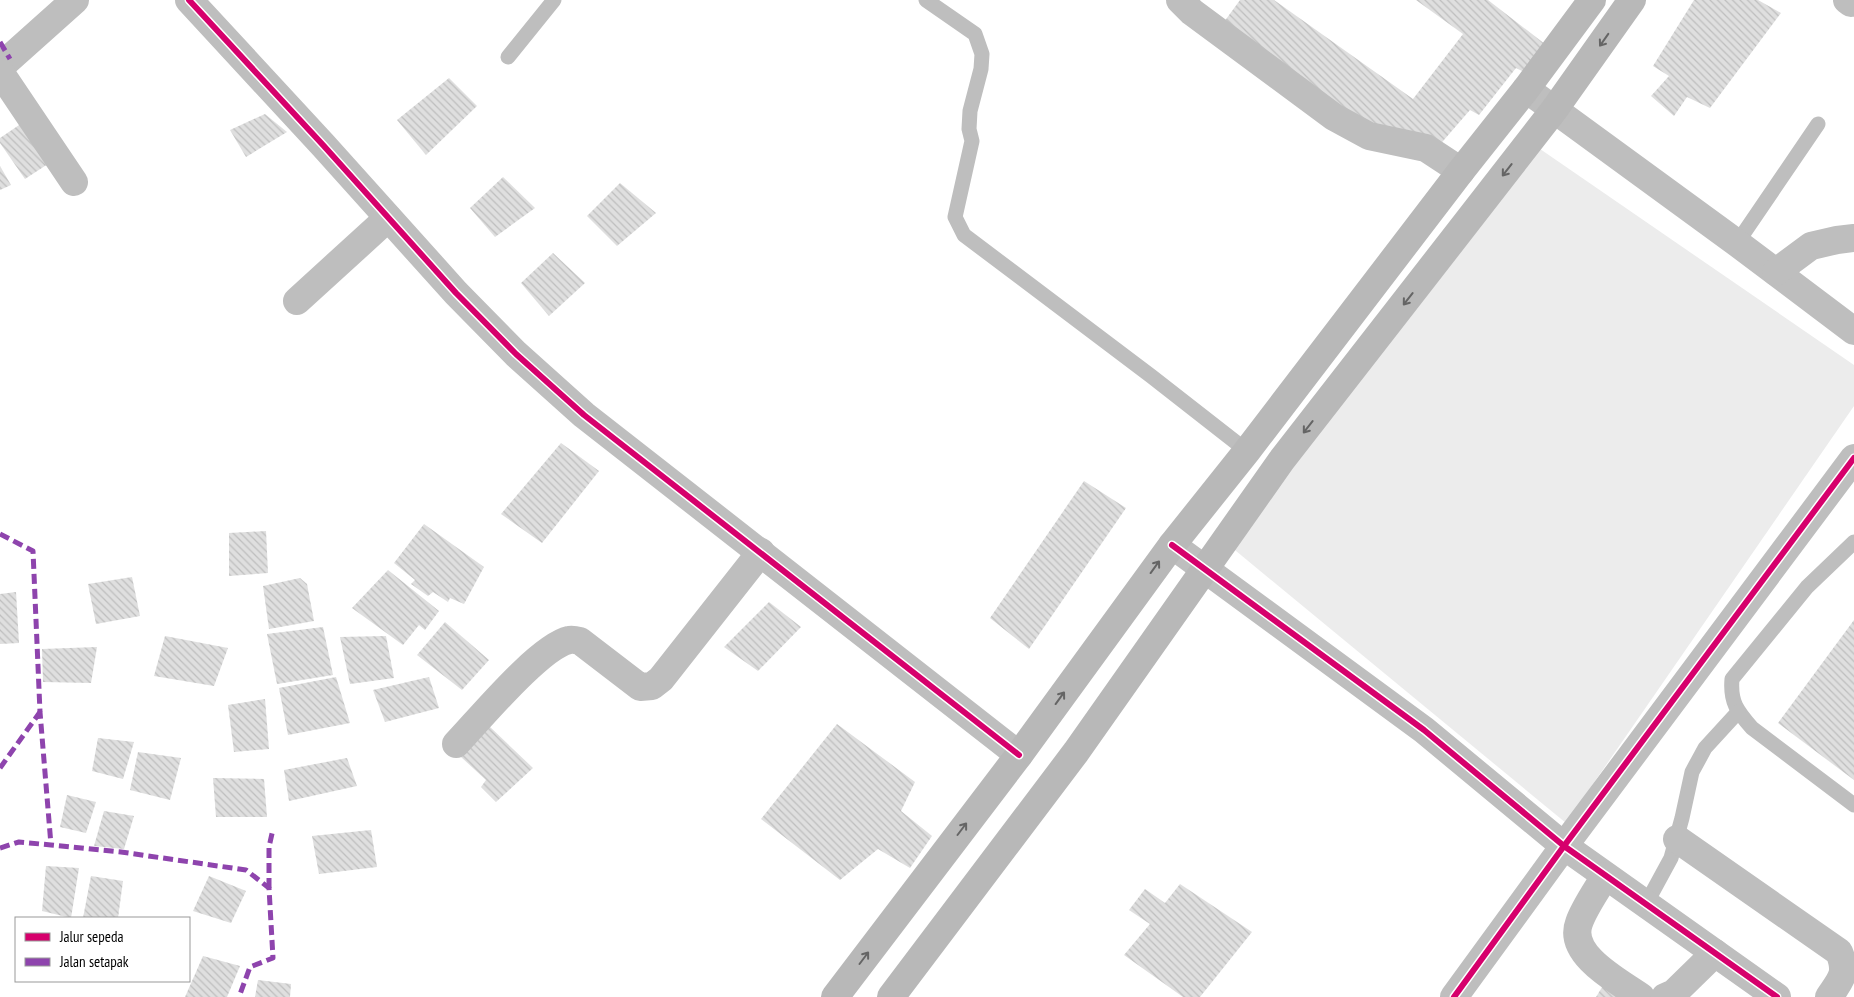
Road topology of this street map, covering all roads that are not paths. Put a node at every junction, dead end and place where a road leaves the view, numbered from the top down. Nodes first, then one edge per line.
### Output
1 (76, 0) edge
2 (189, 0) edge
3 (554, 0) edge
4 (926, 0) edge
5 (1180, 0) edge
6 (1592, 0) edge
7 (1632, 0) edge
8 (508, 57) dead end
9 (0, 67) edge
10 (0, 72) edge
11 (1526, 89) junction
12 (1554, 110) junction
13 (1818, 124) dead end
14 (1461, 171) junction
15 (74, 182) dead end
16 (388, 218) junction
17 (1854, 238) edge
18 (1737, 243) junction
19 (1776, 272) junction
20 (297, 301) dead end
21 (1854, 331) edge
22 (1247, 451) junction
23 (1854, 458) edge
24 (1854, 542) edge
25 (1172, 545) junction
26 (760, 552) junction
27 (1205, 570) junction
28 (1738, 712) junction
29 (456, 744) dead end
30 (1019, 755) junction
31 (1854, 805) edge
32 (1677, 839) junction
33 (1564, 846) junction
34 (1605, 876) junction
35 (1646, 904) junction
36 (1715, 953) junction
37 (835, 997) edge
38 (891, 997) edge
39 (1454, 997) edge
40 (1641, 997) edge
41 (1664, 997) edge
42 (1777, 997) edge
43 (1829, 997) edge

1 - 9 street
2 - 16 street
3 - 8 lane
4 - 22 lane
5 - 14 street
6 - 11 main road
7 -> 12 main road
10 - 15 street
11 - 12 street
11 - 14 main road
12 - 18 street
12 -> 27 main road
13 - 18 lane
14 - 22 main road
16 - 20 street
16 - 26 street
17 - 19 street
18 - 19 street
19 - 21 street
22 - 25 main road
23 - 33 street
24 - 28 lane
25 - 27 street
30 -> 25 main road
26 - 29 street
26 - 30 street
27 - 33 street
27 - 38 main road
28 - 31 lane
28 - 32 lane
37 -> 30 main road
32 - 35 lane
32 - 43 street
33 - 34 street
33 - 39 street
34 - 35 street
34 - 40 street
35 - 36 street
36 - 41 street
36 - 42 street

